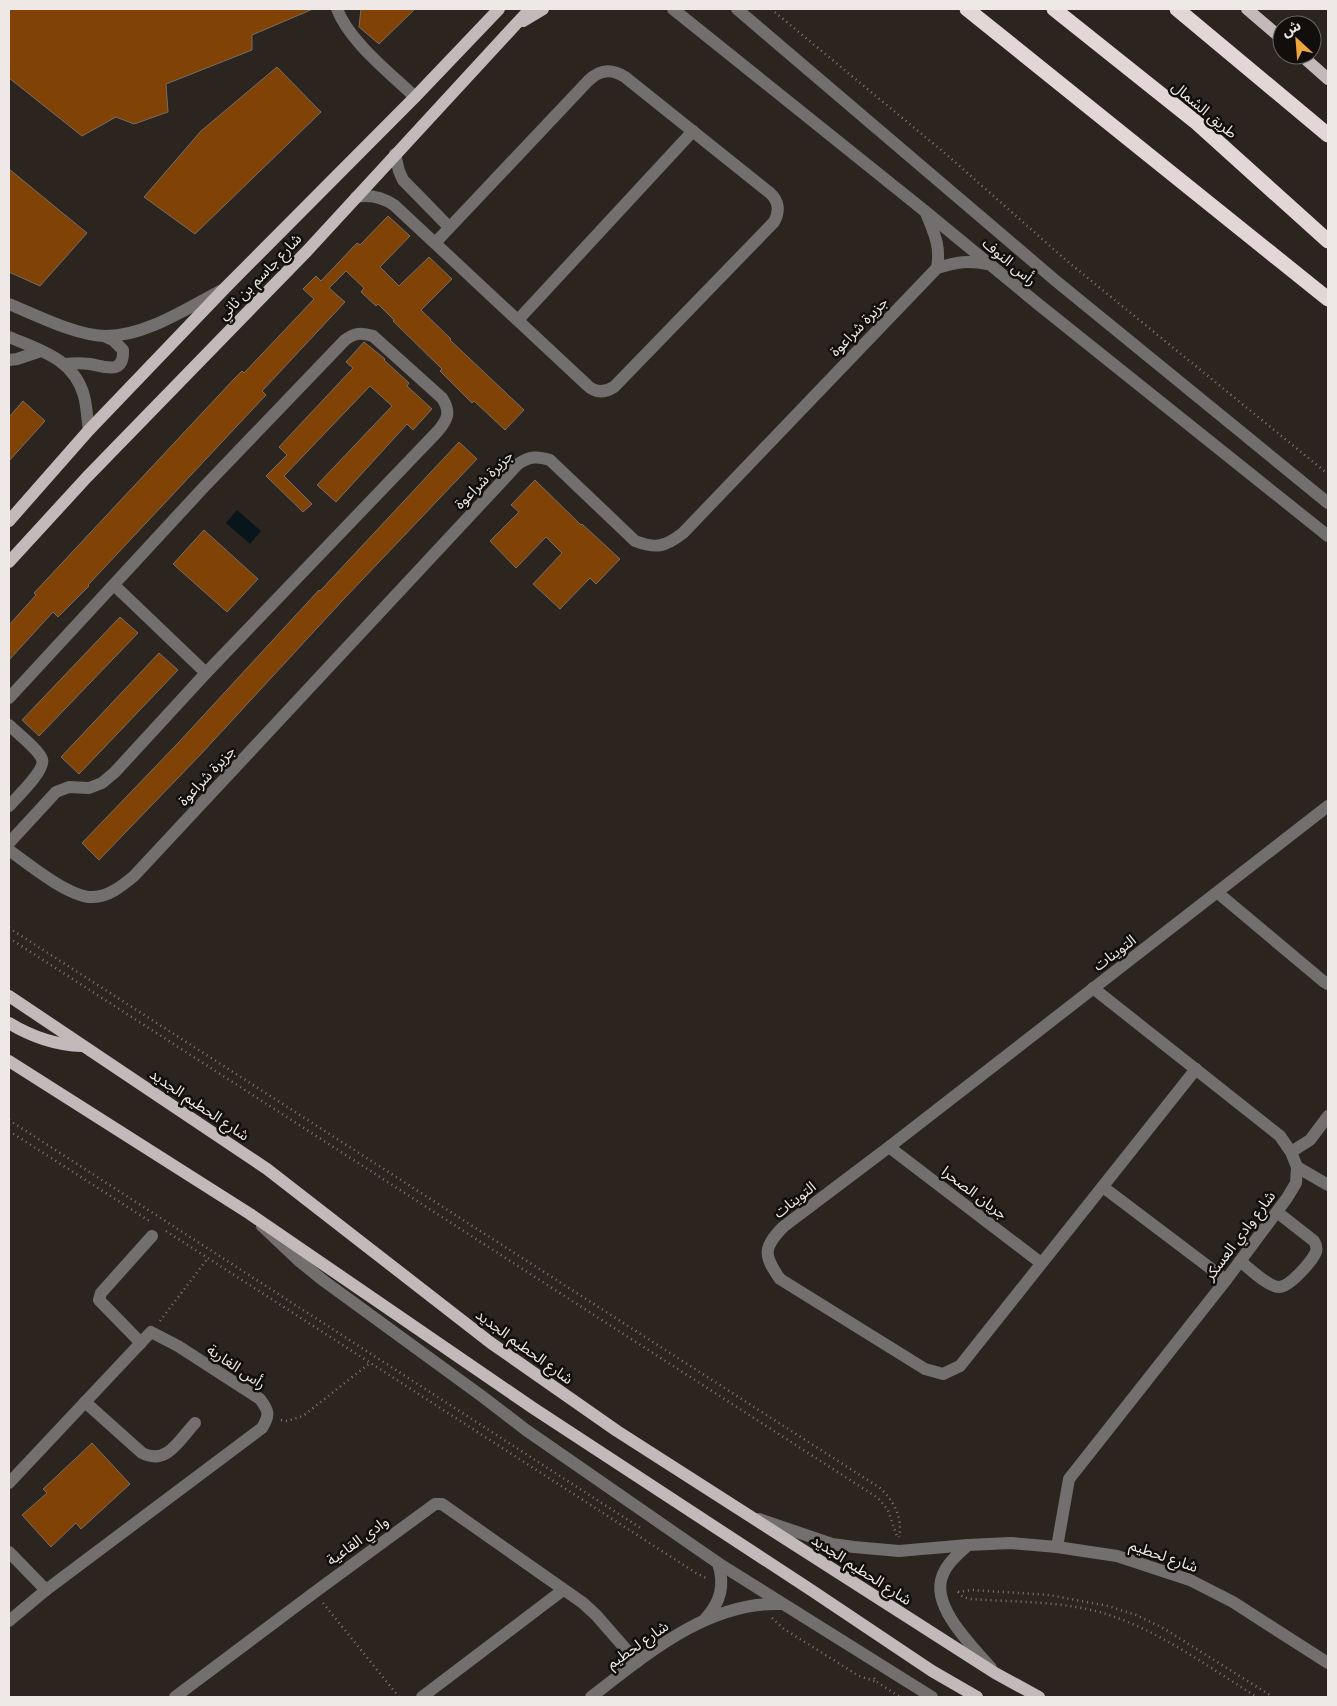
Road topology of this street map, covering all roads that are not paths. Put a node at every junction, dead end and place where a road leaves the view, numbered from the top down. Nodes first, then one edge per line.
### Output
1 (337, 9) edge
2 (499, 9) edge
3 (530, 9) edge
4 (543, 9) edge
5 (673, 9) edge
6 (737, 9) edge
7 (967, 9) edge
8 (1054, 9) edge
9 (1177, 9) edge
10 (1248, 9) edge
11 (512, 27) junction
12 (1272, 30) edge
13 (1312, 65) edge
14 (1328, 79) edge
15 (415, 97) junction
16 (693, 131) junction
17 (1328, 135) edge
18 (395, 154) junction
19 (356, 197) junction
20 (926, 212) junction
21 (449, 227) junction
22 (1328, 242) edge
23 (435, 243) junction
24 (988, 264) junction
25 (937, 268) junction
26 (226, 287) junction
27 (1328, 299) edge
28 (9, 304) edge
29 (518, 320) junction
30 (104, 336) junction
31 (9, 337) edge
32 (41, 351) junction
33 (9, 360) edge
34 (65, 364) junction
35 (89, 430) junction
36 (1328, 503) edge
37 (9, 521) edge
38 (1328, 536) edge
39 (9, 562) edge
40 (114, 585) junction
41 (206, 674) junction
42 (9, 698) edge
43 (9, 725) edge
44 (9, 806) edge
45 (1328, 806) edge
46 (9, 843) edge
47 (9, 850) edge
48 (1218, 893) junction
49 (1328, 984) edge
50 (1093, 988) junction
51 (11, 997) edge
52 (9, 1022) edge
53 (84, 1046) junction
54 (9, 1061) edge
55 (1196, 1069) junction
56 (1328, 1116) edge
57 (890, 1147) junction
58 (1290, 1152) junction
59 (1297, 1166) junction
60 (1328, 1185) edge
61 (1103, 1187) junction
62 (1277, 1212) junction
63 (250, 1214) junction
64 (152, 1236) dead end
65 (1240, 1261) junction
66 (1041, 1263) junction
67 (1226, 1280) junction
68 (141, 1343) junction
69 (85, 1402) junction
70 (194, 1423) dead end
71 (9, 1484) edge
72 (747, 1515) junction
73 (968, 1545) junction
74 (1057, 1547) junction
75 (9, 1552) edge
76 (718, 1563) junction
77 (46, 1590) junction
78 (563, 1590) junction
79 (783, 1604) junction
80 (704, 1620) junction
81 (9, 1621) edge
82 (637, 1662) junction
83 (1328, 1663) edge
84 (995, 1673) junction
85 (175, 1697) edge
86 (422, 1697) edge
87 (591, 1697) edge
88 (932, 1697) edge
89 (977, 1697) edge
90 (1039, 1697) edge

1 - 15 street
2 - 15 main road, شارع جاسم بن ثاني
3 - 11 main road, شارع جاسم بن ثاني
4 - 11 main road
5 - 20 street, رأس النوف
6 - 36 street, رأس النوف
7 - 27 highway
8 - 22 highway, طريق الشمال
9 - 17 highway
10 - 12 main road
11 - 18 main road, شارع جاسم بن ثاني
13 - 14 main road
15 - 26 main road, شارع جاسم بن ثاني
16 - 21 street
16 - 29 street
16 - 29 street
18 - 19 main road, شارع جاسم بن ثاني
18 - 21 street
19 - 23 street
19 - 39 main road, شارع جاسم بن ثاني
20 - 24 street, رأس النوف
20 - 25 street
21 - 23 street
23 - 29 street
24 - 25 street
24 - 38 street, رأس النوف
25 - 47 street, جزيرة شراعوة
26 - 30 street
26 - 35 main road, شارع جاسم بن ثاني
28 - 30 street
30 - 34 street
31 - 32 street
32 - 33 street
32 - 34 street
34 - 35 street
35 - 37 main road, شارع جاسم بن ثاني
40 - 41 street
40 - 41 street
40 - 42 street
41 - 46 street
43 - 44 street
45 - 48 street, التوينات
48 - 49 street
48 - 50 street, التوينات
50 - 55 street
50 - 57 street, التوينات
51 - 53 main road, شارع الحطيم الجديد
52 - 53 main road
53 - 72 main road, شارع الحطيم الجديد
54 - 63 main road
55 - 58 street
55 - 61 street, التوينات
56 - 58 street
57 - 66 street, جريان الصحرا
57 - 66 street, التوينات
58 - 59 street
59 - 60 street
59 - 62 street, شارع وادي العسكر
61 - 66 street, التوينات
61 - 67 street
62 - 65 street, شارع وادي العسكر
62 - 65 street
63 - 76 street
63 - 89 main road
64 - 68 street
65 - 67 street, شارع وادي العسكر
67 - 74 street, شارع وادي العسكر
68 - 69 street
68 - 77 street, رأس الغارية
69 - 70 street
69 - 71 street
72 - 73 street, شارع لحطيم
72 - 84 main road, شارع الحطيم الجديد
73 - 74 street, شارع لحطيم
73 - 84 street
74 - 83 street, شارع لحطيم
75 - 77 street
76 - 79 street
76 - 80 street, شارع لحطيم
77 - 81 street
78 - 82 street, وادي القاعية
78 - 85 street, وادي القاعية
78 - 86 street
79 - 80 street, شارع لحطيم
79 - 88 street
80 - 82 street, شارع لحطيم
82 - 87 street, شارع لحطيم
84 - 90 main road, شارع الحطيم الجديد

